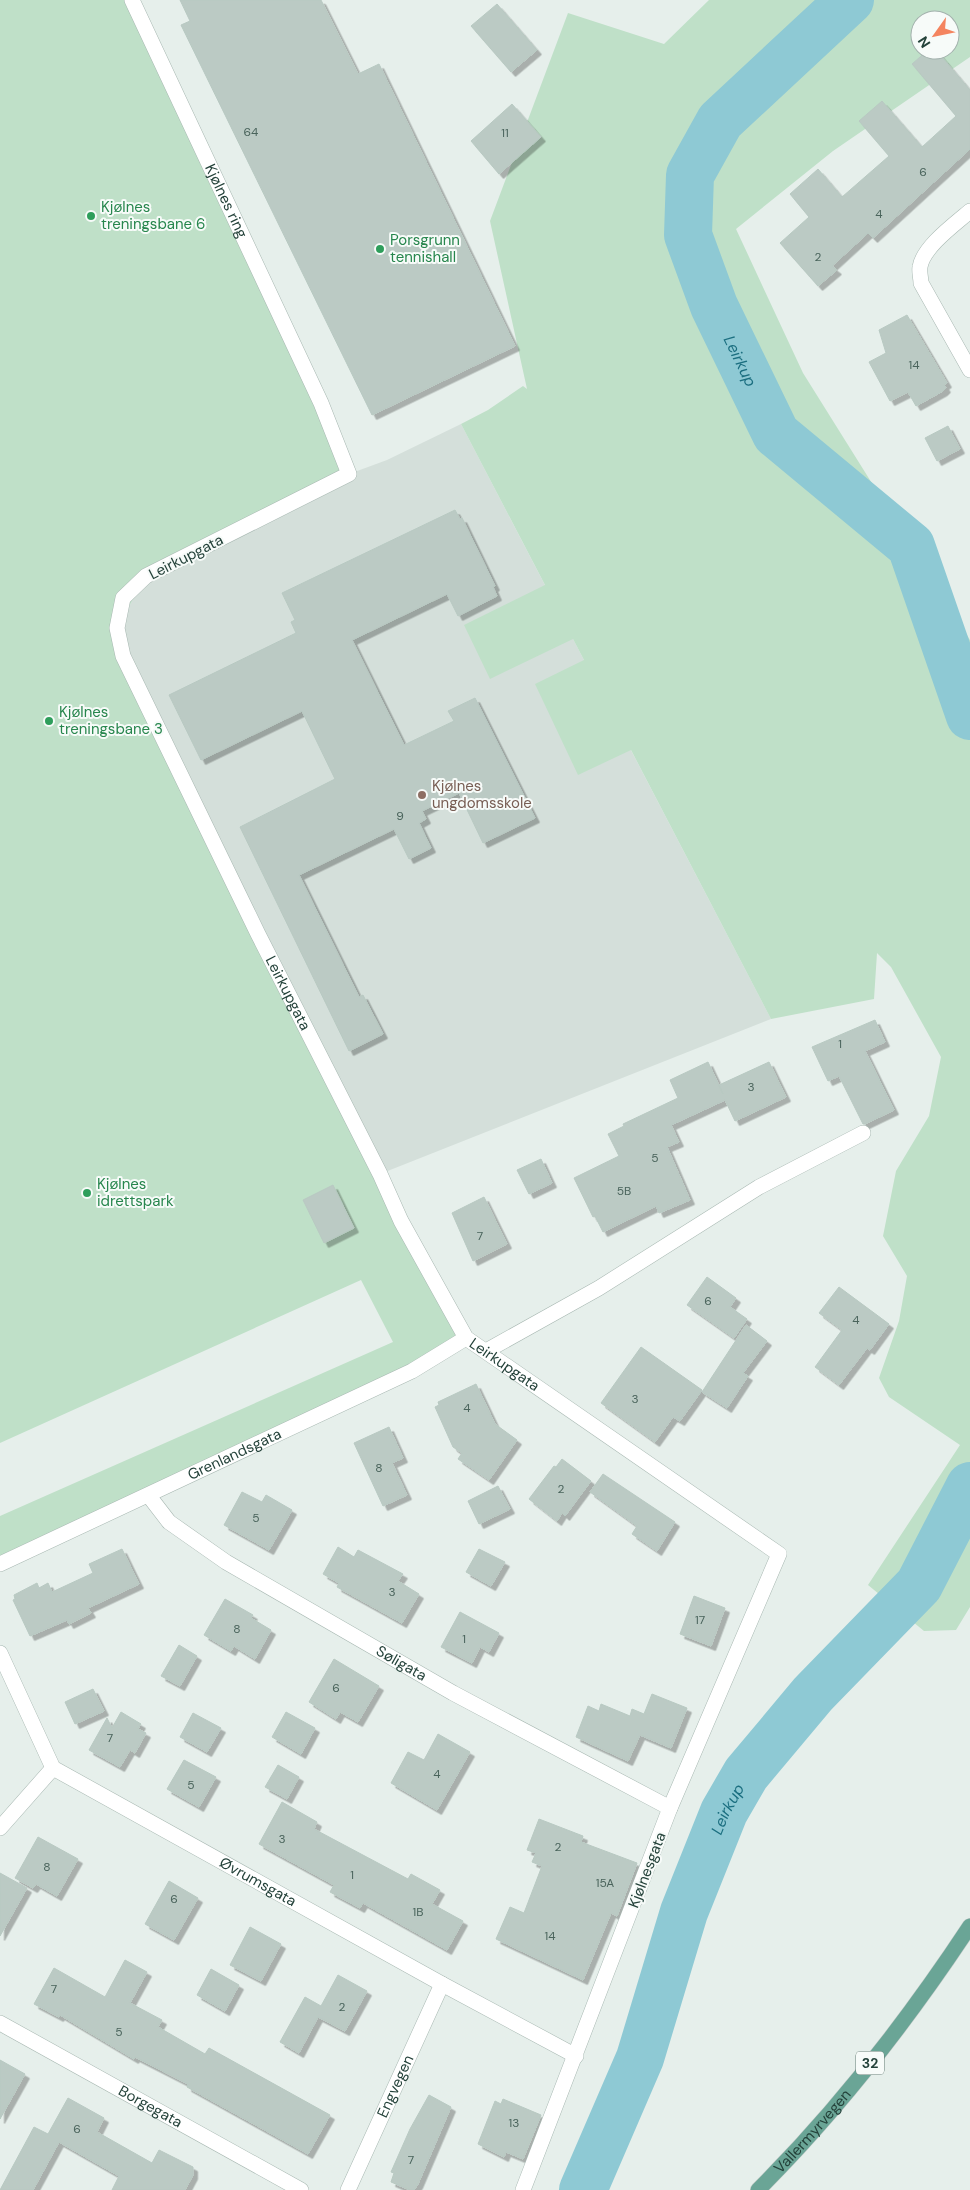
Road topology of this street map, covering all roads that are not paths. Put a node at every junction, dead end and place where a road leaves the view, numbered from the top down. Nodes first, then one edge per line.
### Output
1 (132, 0) edge
2 (970, 211) edge
3 (970, 370) edge
4 (321, 403) joint
5 (863, 1133) dead end
6 (466, 1338) junction
7 (486, 1351) junction
8 (149, 1496) junction
9 (779, 1554) joint
10 (0, 1564) edge
11 (0, 1652) edge
12 (53, 1768) junction
13 (670, 1808) junction
14 (0, 1828) edge
15 (970, 1926) edge
16 (442, 1984) junction
17 (0, 2023) edge
18 (576, 2056) junction
19 (301, 2190) edge
20 (348, 2190) edge
21 (523, 2190) edge
22 (758, 2190) edge

1 - 4 street, Kjølnes ring
2 - 3 street
4 - 6 street, Leirkupgata
5 - 7 street
6 - 7 street, Leirkupgata
6 - 8 street, Grenlandsgata
7 - 9 street, Leirkupgata
8 - 10 street, Grenlandsgata
8 - 13 street, Søligata
9 - 13 street, Kjølnesgata
11 - 12 street
12 - 14 street
12 - 16 street, Øvrumsgata
13 - 18 street, Kjølnesgata
15 - 22 main road, Vallermyrvegen / 32
16 - 18 street, Øvrumsgata
16 - 20 street, Engvegen
17 - 19 street, Borgegata
18 - 21 street, Kjølnesgata

